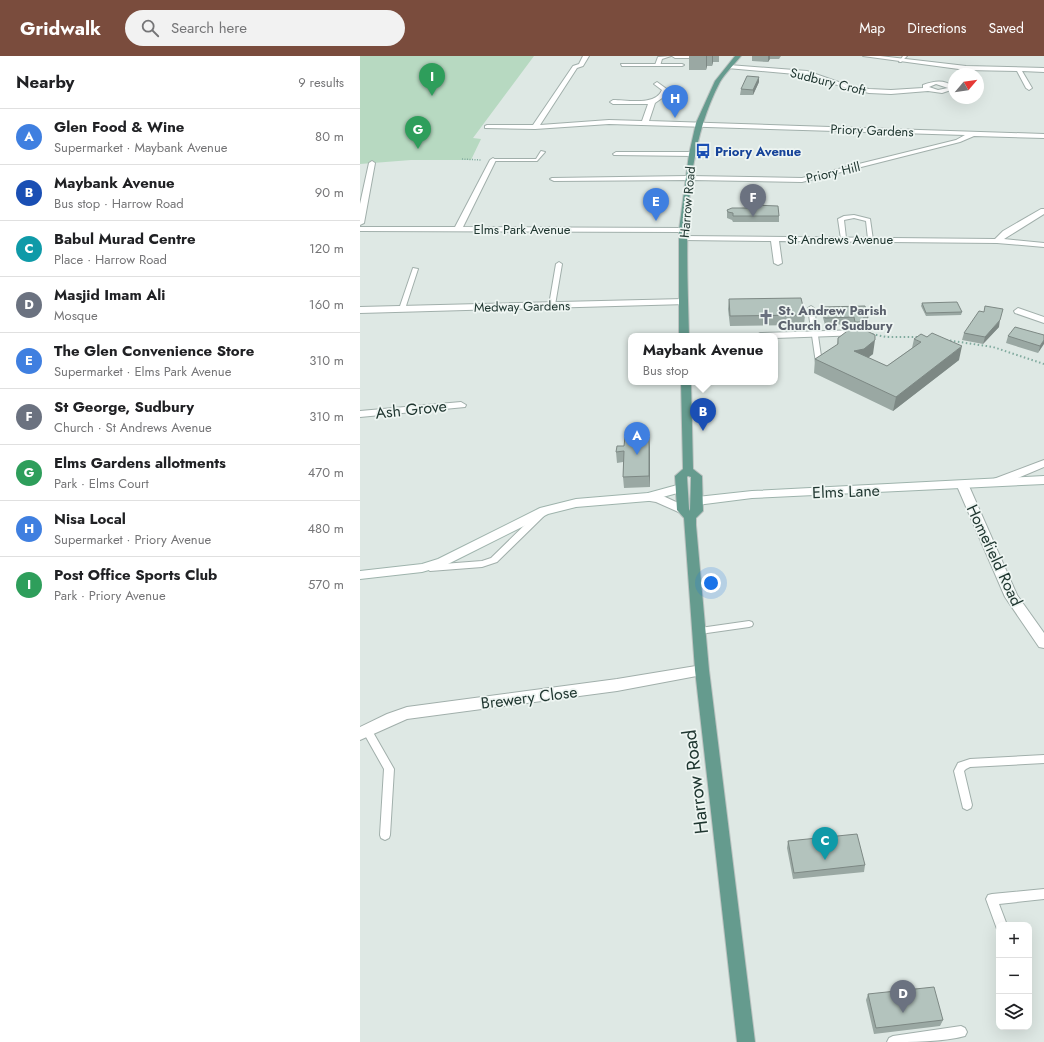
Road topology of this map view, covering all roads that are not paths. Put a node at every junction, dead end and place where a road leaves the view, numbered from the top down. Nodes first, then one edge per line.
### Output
1 (586, 56) edge
2 (668, 56) edge
3 (675, 56) edge
4 (710, 56) edge
5 (738, 56) edge
6 (866, 56) edge
7 (905, 56) edge
8 (900, 61) junction
9 (622, 65) dead end
10 (658, 65) junction
11 (682, 66) dead end
12 (729, 67) junction
13 (1019, 70) junction
14 (1044, 70) edge
15 (657, 84) dead end
16 (1029, 88) dead end
17 (928, 89) dead end
18 (613, 102) dead end
19 (652, 102) junction
20 (645, 123) junction
21 (699, 123) junction
22 (487, 127) dead end
23 (535, 127) junction
24 (974, 134) junction
25 (1044, 136) edge
26 (543, 152) dead end
27 (616, 154) dead end
28 (692, 154) junction
29 (493, 160) joint
30 (372, 163) dead end
31 (554, 179) dead end
32 (689, 179) junction
33 (1044, 211) edge
34 (360, 223) edge
35 (360, 229) edge
36 (458, 229) junction
37 (683, 234) junction
38 (775, 238) junction
39 (843, 238) junction
40 (871, 239) junction
41 (997, 240) junction
42 (1044, 245) edge
43 (778, 263) dead end
44 (559, 264) dead end
45 (415, 269) dead end
46 (684, 302) junction
47 (552, 306) junction
48 (811, 308) dead end
49 (402, 309) junction
50 (360, 310) edge
51 (1018, 311) dead end
52 (1044, 320) edge
53 (684, 333) edge
54 (868, 333) edge
55 (814, 335) junction
56 (778, 336) edge
57 (819, 363) edge
58 (686, 385) edge
59 (461, 405) dead end
60 (360, 414) edge
61 (1044, 463) edge
62 (688, 470) junction
63 (1044, 480) edge
64 (995, 483) junction
65 (963, 486) junction
66 (681, 488) junction
67 (648, 497) junction
68 (697, 502) junction
69 (544, 511) junction
70 (686, 514) junction
71 (422, 568) junction
72 (360, 575) edge
73 (749, 624) dead end
74 (700, 630) junction
75 (1044, 643) edge
76 (702, 670) junction
77 (364, 732) edge
78 (1044, 758) edge
79 (967, 805) dead end
80 (385, 835) dead end
81 (1044, 894) edge
82 (1000, 922) edge
83 (961, 1032) dead end
84 (746, 1042) edge
85 (892, 1042) edge

1 - 23 street
2 - 10 street
3 - 4 street
5 - 12 main road, Harrow Road
6 - 8 street
7 - 8 lane
8 - 13 street
9 - 10 lane
10 - 11 lane
12 - 17 street, Sudbury Croft
12 - 21 main road, Harrow Road
13 - 14 street
13 - 16 street
15 - 19 street
18 - 19 street
19 - 20 street
20 - 21 street
20 - 23 street
21 - 24 street, Priory Gardens
21 - 28 main road, Harrow Road
22 - 23 street
24 - 25 street, Priory Gardens
24 - 32 street, Priory Hill
26 - 29 lane
27 - 28 street
28 - 32 main road, Harrow Road
29 - 36 street
30 - 34 street
31 - 32 street, Priory Hill
32 - 37 main road, Harrow Road
33 - 41 street
35 - 36 street, Elms Park Avenue
36 - 37 street, Elms Park Avenue
37 - 38 street, St Andrews Avenue
37 - 46 main road, Harrow Road
38 - 39 street, St Andrews Avenue
38 - 43 street
39 - 40 street, St Andrews Avenue
39 - 40 lane
40 - 41 street, St Andrews Avenue
41 - 42 street, St Andrews Avenue
44 - 47 lane
45 - 49 lane
46 - 47 street, Medway Gardens
46 - 53 main road, Harrow Road
47 - 49 street, Medway Gardens
48 - 55 lane
49 - 50 street, Medway Gardens
51 - 52 street
54 - 55 street
55 - 56 street
55 - 57 lane
58 - 62 main road, Harrow Road
59 - 60 street, Ash Grove
61 - 64 street, Elms Lane
62 - 66 main road, Harrow Road
62 - 68 main road, Harrow Road
63 - 64 street, Elms Lane
64 - 65 street, Elms Lane
65 - 68 street, Elms Lane
65 - 75 street, Homefield Road
66 - 67 street
66 - 70 main road, Harrow Road
67 - 69 street
67 - 70 street
68 - 70 main road, Harrow Road
69 - 71 street
69 - 71 lane
70 - 74 main road, Harrow Road
71 - 72 street
73 - 74 lane
74 - 76 main road, Harrow Road
76 - 77 street, Brewery Close
76 - 84 main road, Harrow Road
77 - 80 lane
78 - 79 lane
81 - 82 lane
83 - 85 lane

